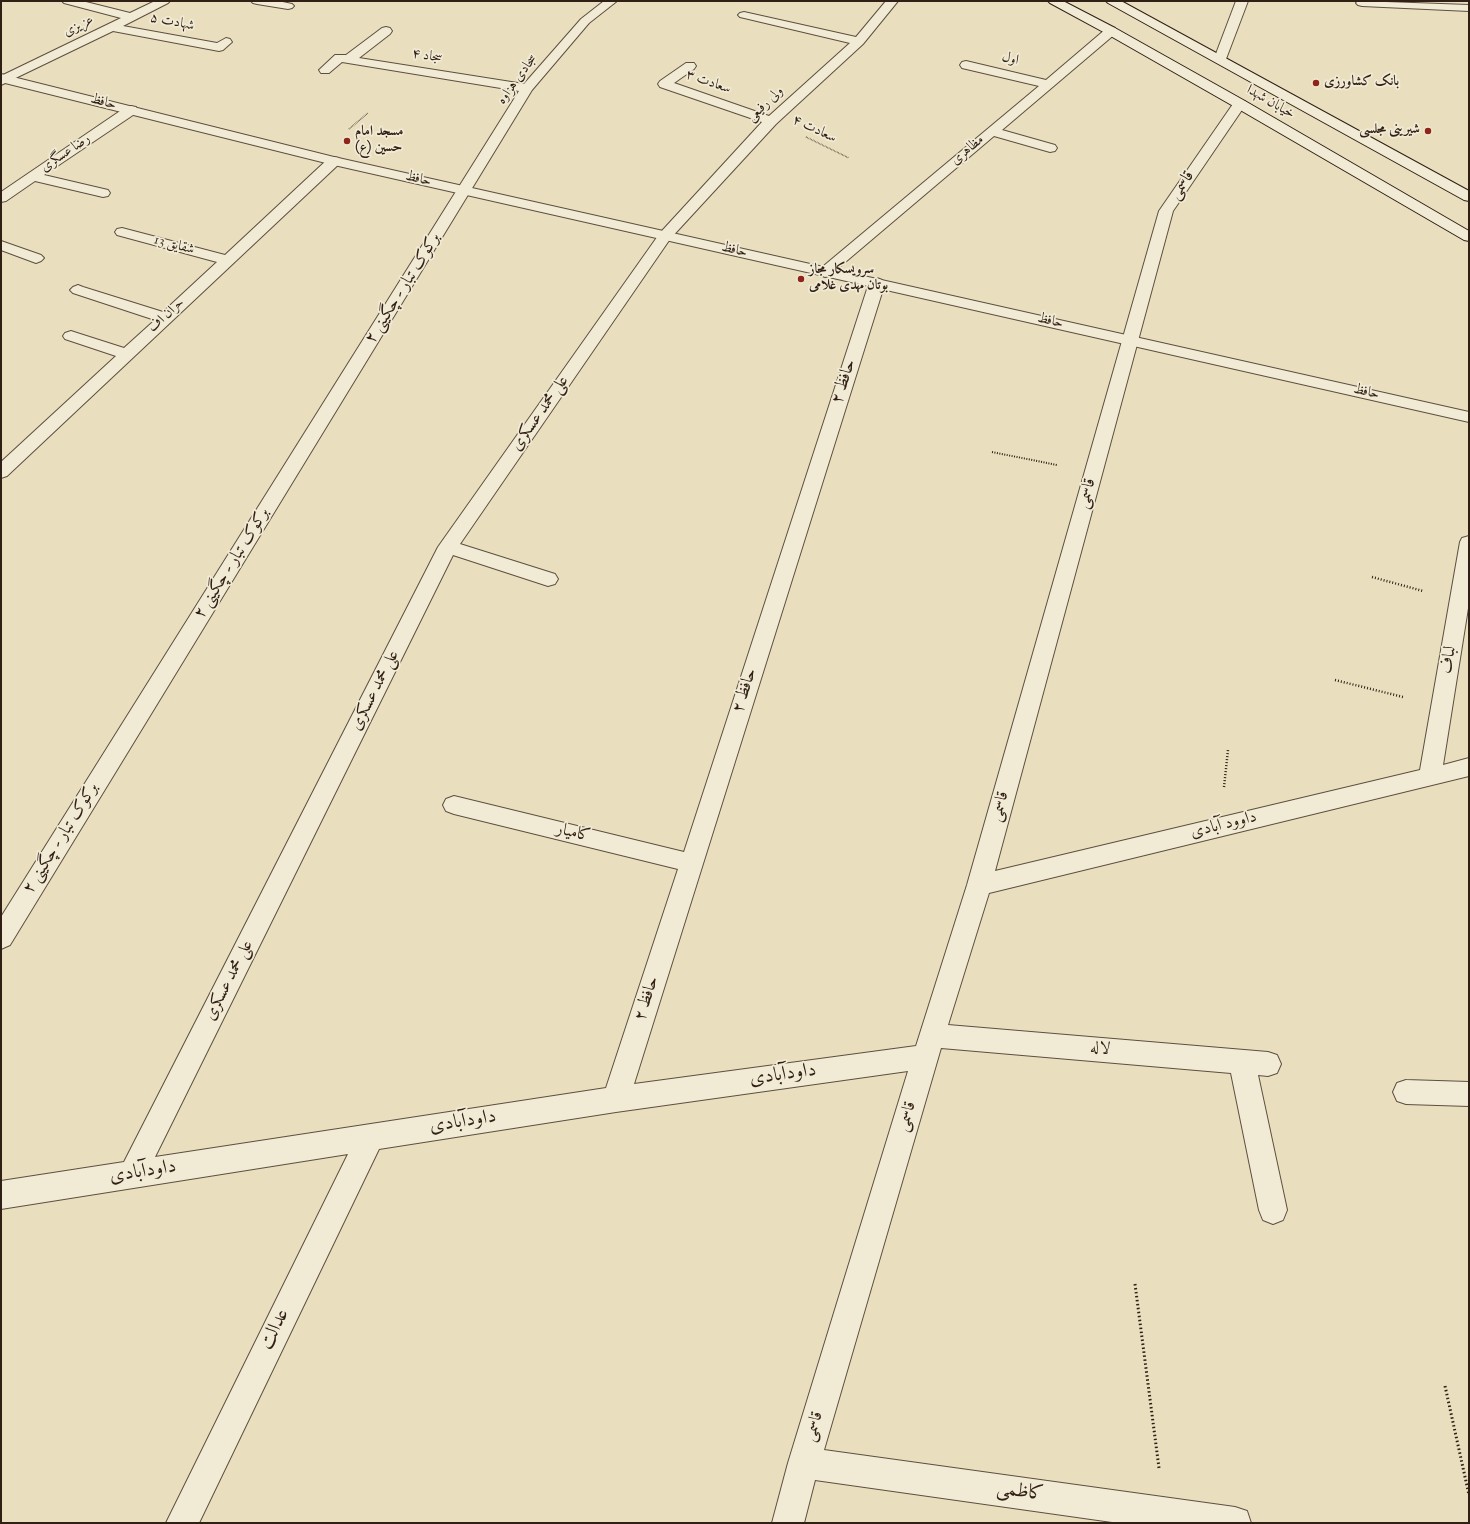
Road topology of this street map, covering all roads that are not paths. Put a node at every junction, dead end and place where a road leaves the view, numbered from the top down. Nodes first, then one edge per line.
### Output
1 (68, 1) edge
2 (164, 1) edge
3 (257, 1) edge
4 (609, 1) edge
5 (892, 1) edge
6 (1054, 1) edge
7 (1112, 1) edge
8 (1242, 1) edge
9 (1362, 3) dead end
10 (288, 6) dead end
11 (1469, 8) edge
12 (744, 15) dead end
13 (132, 17) junction
14 (112, 27) junction
15 (386, 31) dead end
16 (1111, 31) junction
17 (859, 41) junction
18 (226, 42) dead end
19 (1220, 59) junction
20 (348, 60) junction
21 (966, 65) dead end
22 (690, 66) dead end
23 (325, 70) dead end
24 (3, 79) edge
25 (1048, 84) junction
26 (527, 88) junction
27 (1240, 104) junction
28 (131, 110) junction
29 (771, 121) junction
30 (991, 131) junction
31 (1050, 148) dead end
32 (334, 161) junction
33 (32, 176) junction
34 (465, 190) junction
35 (103, 193) dead end
36 (1469, 196) edge
37 (1, 198) edge
38 (122, 232) dead end
39 (665, 236) junction
40 (1469, 237) edge
41 (1, 245) edge
42 (36, 258) dead end
43 (227, 260) junction
44 (825, 272) junction
45 (877, 283) junction
46 (78, 290) dead end
47 (165, 318) junction
48 (71, 336) dead end
49 (1131, 340) junction
50 (127, 354) junction
51 (1469, 417) edge
52 (1, 472) edge
53 (1469, 542) edge
54 (448, 547) junction
55 (548, 580) dead end
56 (1469, 767) edge
57 (1430, 777) junction
58 (454, 805) dead end
59 (691, 864) junction
60 (979, 885) junction
61 (1, 938) edge
62 (929, 1046) junction
63 (1242, 1062) junction
64 (1268, 1064) dead end
65 (1406, 1092) dead end
66 (1469, 1094) edge
67 (616, 1099) junction
68 (371, 1137) junction
69 (132, 1175) junction
70 (1, 1195) edge
71 (1272, 1210) dead end
72 (804, 1464) junction
73 (182, 1523) edge
74 (788, 1523) edge
75 (1235, 1523) edge

1 - 13 street
2 - 13 street, عزیزی
3 - 10 street
4 - 26 street, سجادی هزاوه
5 - 17 street, ولی رفیعی
6 - 16 street, خیابان شهدا
7 - 19 street, خیابان شهدا
8 - 19 street
9 - 11 street
12 - 17 street
13 - 14 street, عزیزی
14 - 18 street, شهادت ۵
14 - 24 street, عزیزی
15 - 20 street
16 - 25 street, مظاهری
16 - 27 street, خیابان شهدا
17 - 29 street, ولی رفیعی
19 - 36 street, خیابان شهدا
20 - 23 street, سجاد ۴
20 - 26 street, سجاد ۴
21 - 25 street, اول
22 - 29 street, سعادت ۳
24 - 28 street, حافظ
25 - 30 street, مظاهری
26 - 34 street, سجادی هزاوه
27 - 40 street, خیابان شهدا
27 - 49 street, قاسمی
28 - 32 street, حافظ
28 - 33 street, رضا عسگری
29 - 39 street, ولی رفیعی
30 - 31 street
30 - 44 street, مظاهری
32 - 34 street, حافظ
32 - 43 street, حران اف
33 - 35 street
33 - 37 street, رضا عسگری
34 - 39 street, حافظ
34 - 61 street, برکوک تبار - چگینی ۲
38 - 43 street, شقایق 13
39 - 44 street, حافظ
39 - 54 street, علی محمد عسکری
41 - 42 street
43 - 47 street, حران اف
44 - 45 street, حافظ
45 - 49 street, حافظ
45 - 59 street, حافظ ۲
46 - 47 street
47 - 50 street, حران اف
48 - 50 street
49 - 51 street, حافظ
49 - 60 street, قاسمی
50 - 52 street, حران اف
53 - 57 street, لباف
54 - 55 street
54 - 69 street, علی محمد عسکری
56 - 57 street, داوود آبادی
57 - 60 street, داوود آبادی
58 - 59 street, کامیار
59 - 67 street, حافظ ۲
60 - 62 street, قاسمی
62 - 63 street, لاله
62 - 67 street, داودآبادی
62 - 72 street, قاسمی
63 - 64 street, لاله
63 - 71 street
65 - 66 street
67 - 68 street, داودآبادی
68 - 69 street, داودآبادی
68 - 73 street, عدالت
69 - 70 street, داودآبادی
72 - 74 street, قاسمی
72 - 75 street, کاظمی

